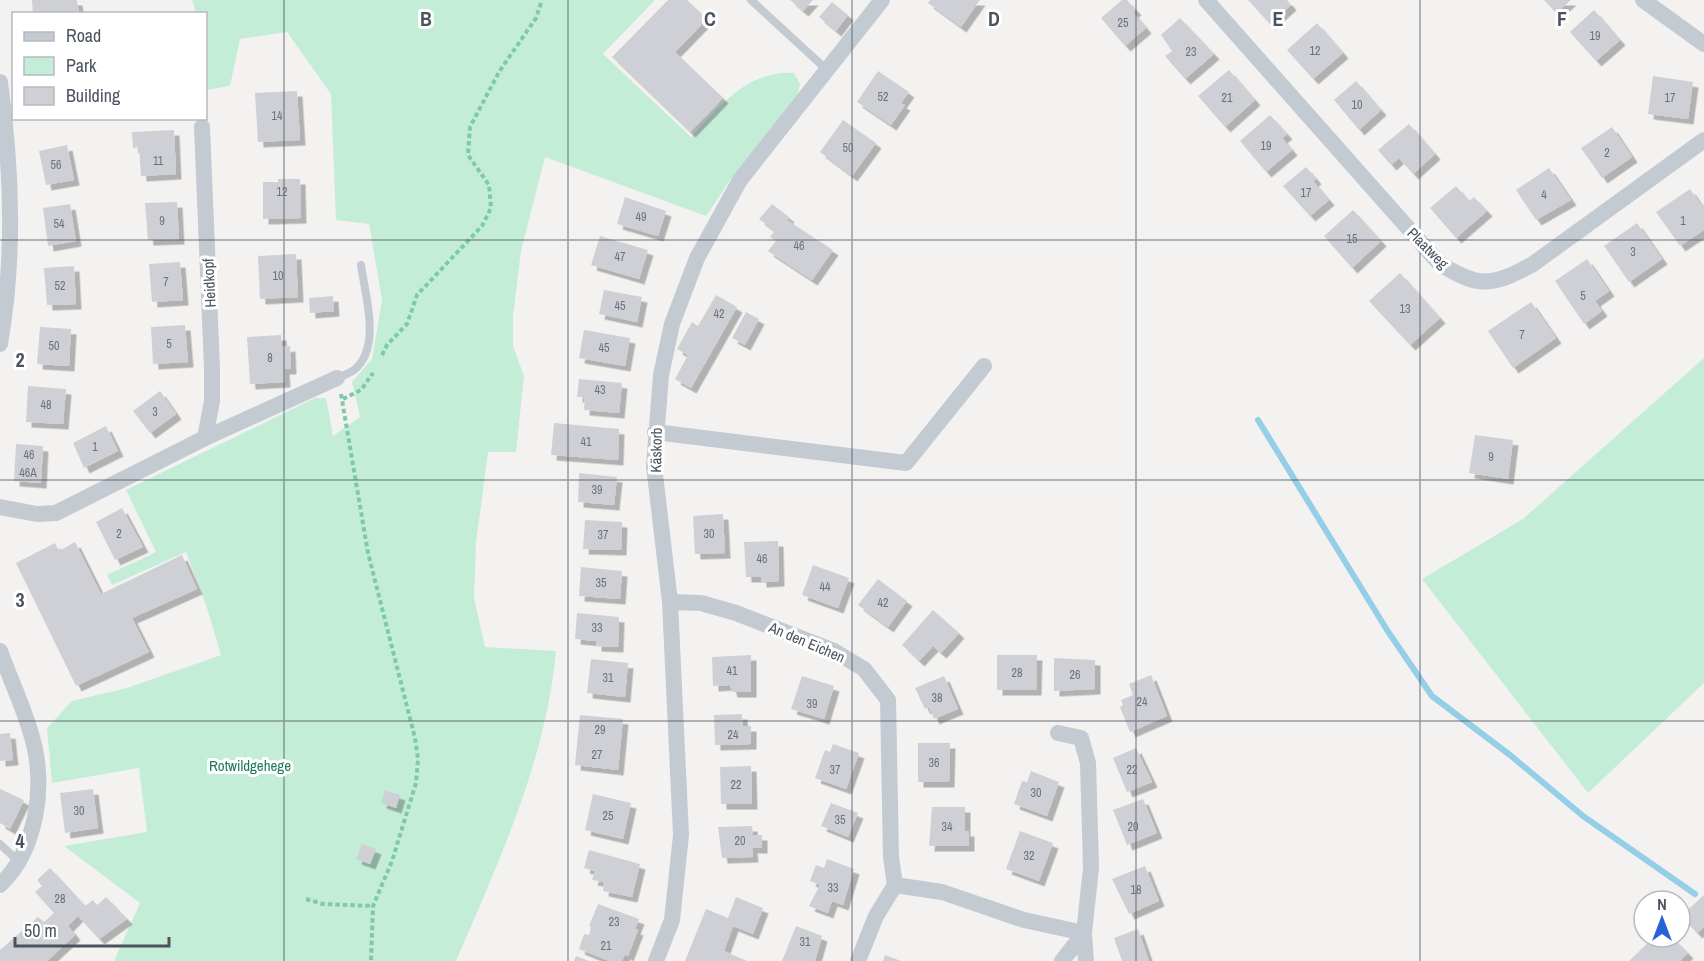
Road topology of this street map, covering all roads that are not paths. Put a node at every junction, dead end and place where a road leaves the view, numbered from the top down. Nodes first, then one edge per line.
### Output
1 (751, 0) edge
2 (882, 0) edge
3 (1206, 0) edge
4 (1643, 0) edge
5 (1704, 44) edge
6 (827, 70) junction
7 (0, 82) edge
8 (202, 127) dead end
9 (1704, 140) edge
10 (361, 265) dead end
11 (0, 344) edge
12 (984, 366) dead end
13 (337, 378) joint
14 (655, 432) junction
15 (205, 438) junction
16 (0, 507) edge
17 (670, 602) junction
18 (0, 651) edge
19 (1058, 733) dead end
20 (0, 844) edge
21 (20, 862) junction
22 (0, 885) edge
23 (895, 885) junction
24 (1084, 933) junction
25 (656, 961) edge
26 (858, 961) edge
27 (1062, 961) edge
28 (1086, 961) edge

1 - 6 lane
2 - 6 street, Käskorb
3 - 9 street, Plaatweg
4 - 5 street
6 - 14 street, Käskorb
7 - 11 street
8 - 15 street, Heidkopf
10 - 13 lane
12 - 14 street
13 - 15 street
14 - 17 street, Käskorb
15 - 16 street
17 - 23 street, An den Eichen
17 - 25 street, Käskorb
18 - 21 street
19 - 24 street
20 - 21 lane
21 - 22 street
23 - 24 street
23 - 26 street
24 - 27 street
24 - 28 street

